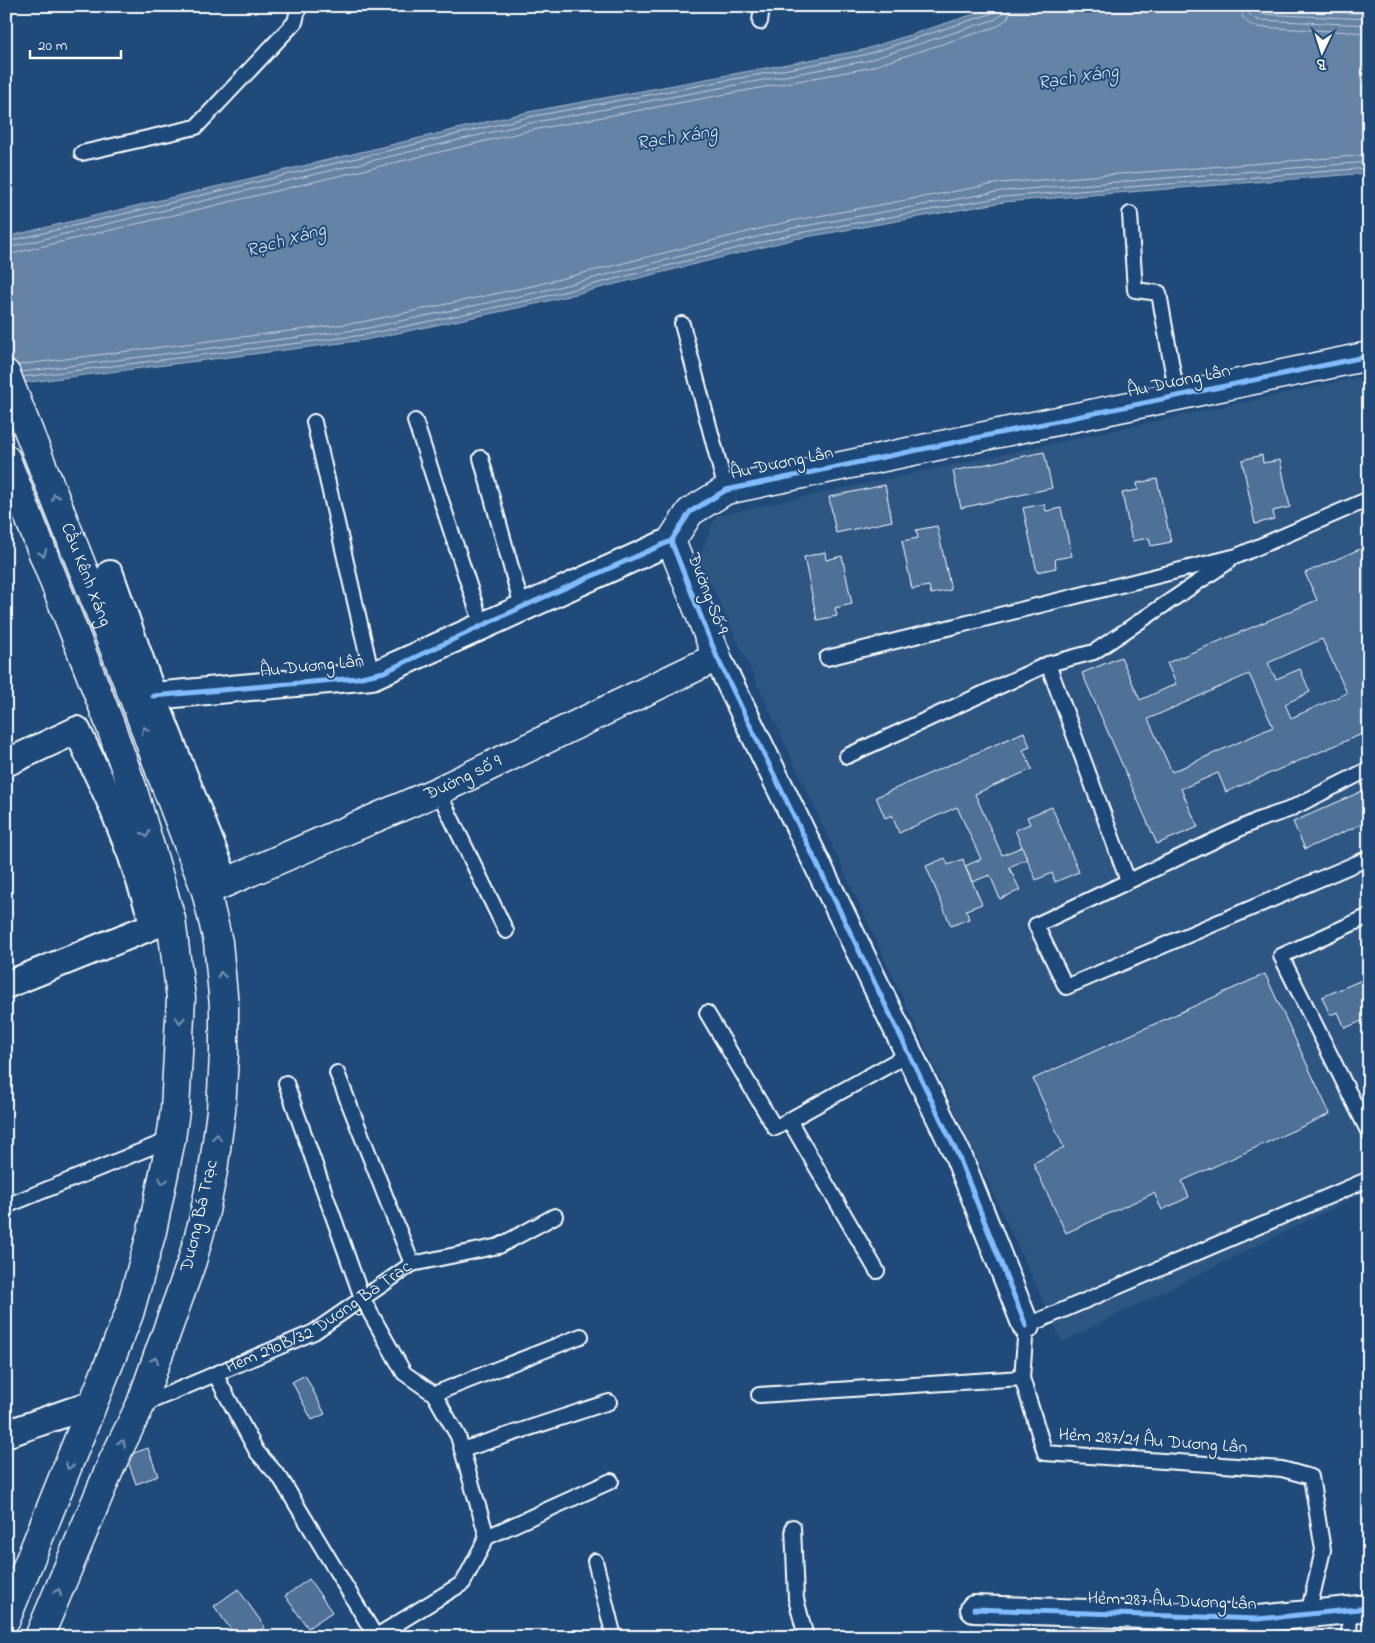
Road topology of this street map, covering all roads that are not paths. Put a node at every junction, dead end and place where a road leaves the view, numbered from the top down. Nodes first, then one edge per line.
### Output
1 (299, 6) edge
2 (762, 6) edge
3 (760, 22) dead end
4 (82, 153) dead end
5 (1130, 214) dead end
6 (682, 324) dead end
7 (1369, 356) edge
8 (6, 374) edge
9 (1177, 396) junction
10 (415, 421) dead end
11 (314, 422) dead end
12 (481, 458) dead end
13 (6, 459) edge
14 (726, 490) junction
15 (1369, 499) edge
16 (671, 541) junction
17 (1237, 556) junction
18 (110, 574) dead end
19 (522, 607) junction
20 (482, 625) junction
21 (717, 657) junction
22 (827, 658) dead end
23 (1048, 664) junction
24 (372, 676) junction
25 (153, 696) junction
26 (847, 756) dead end
27 (6, 763) edge
28 (1369, 769) edge
29 (162, 776) joint
30 (438, 791) junction
31 (1369, 858) edge
32 (1128, 881) junction
33 (216, 887) junction
34 (1369, 916) edge
35 (162, 922) junction
36 (506, 931) dead end
37 (6, 985) edge
38 (707, 1014) dead end
39 (909, 1054) junction
40 (337, 1073) dead end
41 (286, 1083) dead end
42 (789, 1120) junction
43 (1369, 1133) edge
44 (171, 1139) junction
45 (1369, 1179) edge
46 (6, 1206) edge
47 (555, 1216) dead end
48 (412, 1264) junction
49 (877, 1271) dead end
50 (362, 1298) junction
51 (1026, 1326) junction
52 (581, 1336) dead end
53 (215, 1374) junction
54 (1022, 1378) junction
55 (434, 1394) junction
56 (759, 1395) dead end
57 (610, 1402) dead end
58 (92, 1404) junction
59 (140, 1406) junction
60 (6, 1434) edge
61 (462, 1450) junction
62 (611, 1481) dead end
63 (794, 1527) dead end
64 (487, 1537) junction
65 (595, 1561) dead end
66 (974, 1609) dead end
67 (1359, 1609) edge
68 (1308, 1614) junction
69 (6, 1619) edge
70 (1192, 1627) edge
71 (39, 1637) edge
72 (376, 1637) edge
73 (614, 1637) edge
74 (806, 1637) edge
75 (1349, 1637) edge

1 - 4 lane
2 - 3 lane
5 - 9 lane
6 - 14 lane
7 - 9 main road, Âu Dương Lân
29 -> 8 main road, Cầu Kênh Xáng
9 - 14 main road, Âu Dương Lân
10 - 20 lane
11 - 24 lane
12 - 19 lane
13 -> 35 main road, Cầu Kênh Xáng
14 - 16 main road, Âu Dương Lân
15 - 17 lane
16 - 19 street, Âu Dương Lân
16 - 21 main road, Đường Số 9
17 - 22 lane
17 - 23 lane
18 - 25 street
19 - 20 street, Âu Dương Lân
20 - 24 street, Âu Dương Lân
21 - 30 main road, Đường số 9
21 - 39 street
23 - 26 lane
23 - 32 lane
24 - 25 street, Âu Dương Lân
25 - 33 street
27 - 35 street
28 - 32 lane
29 - 33 main road, Dương Bá Trạc
30 - 33 main road, Đường số 9
30 - 36 lane
31 - 32 lane
59 -> 33 main road, Dương Bá Trạc
34 - 43 lane
35 - 37 street
35 -> 44 main road
38 - 42 lane
39 - 42 lane
39 - 51 street
40 - 48 lane
41 - 50 lane
42 - 49 lane
44 - 46 lane
44 -> 58 main road
45 - 51 lane
47 - 48 lane, Hẻm 290B/32 Dương Bá Trạc
48 - 50 lane, Hẻm 290B/32 Dương Bá Trạc
50 - 53 lane, Hẻm 290B/32 Dương Bá Trạc
50 - 55 lane
51 - 54 lane
52 - 55 lane
53 - 59 lane, Hẻm 290B/32 Dương Bá Trạc
53 - 72 lane
54 - 56 lane
54 - 68 lane, Hẻm 287/21 Âu Dương Lân
55 - 61 lane
57 - 61 lane
58 - 59 main road
58 - 60 street
58 -> 69 main road
71 -> 59 main road, Dương Bá Trạc
61 - 64 lane
62 - 64 lane
63 - 74 lane
64 - 72 lane
65 - 73 lane
66 - 70 street, Hẻm 287 Âu Dương Lân
67 - 68 street, Hẻm 287 Âu Dương Lân
67 - 75 lane
68 - 70 street, Hẻm 287 Âu Dương Lân

